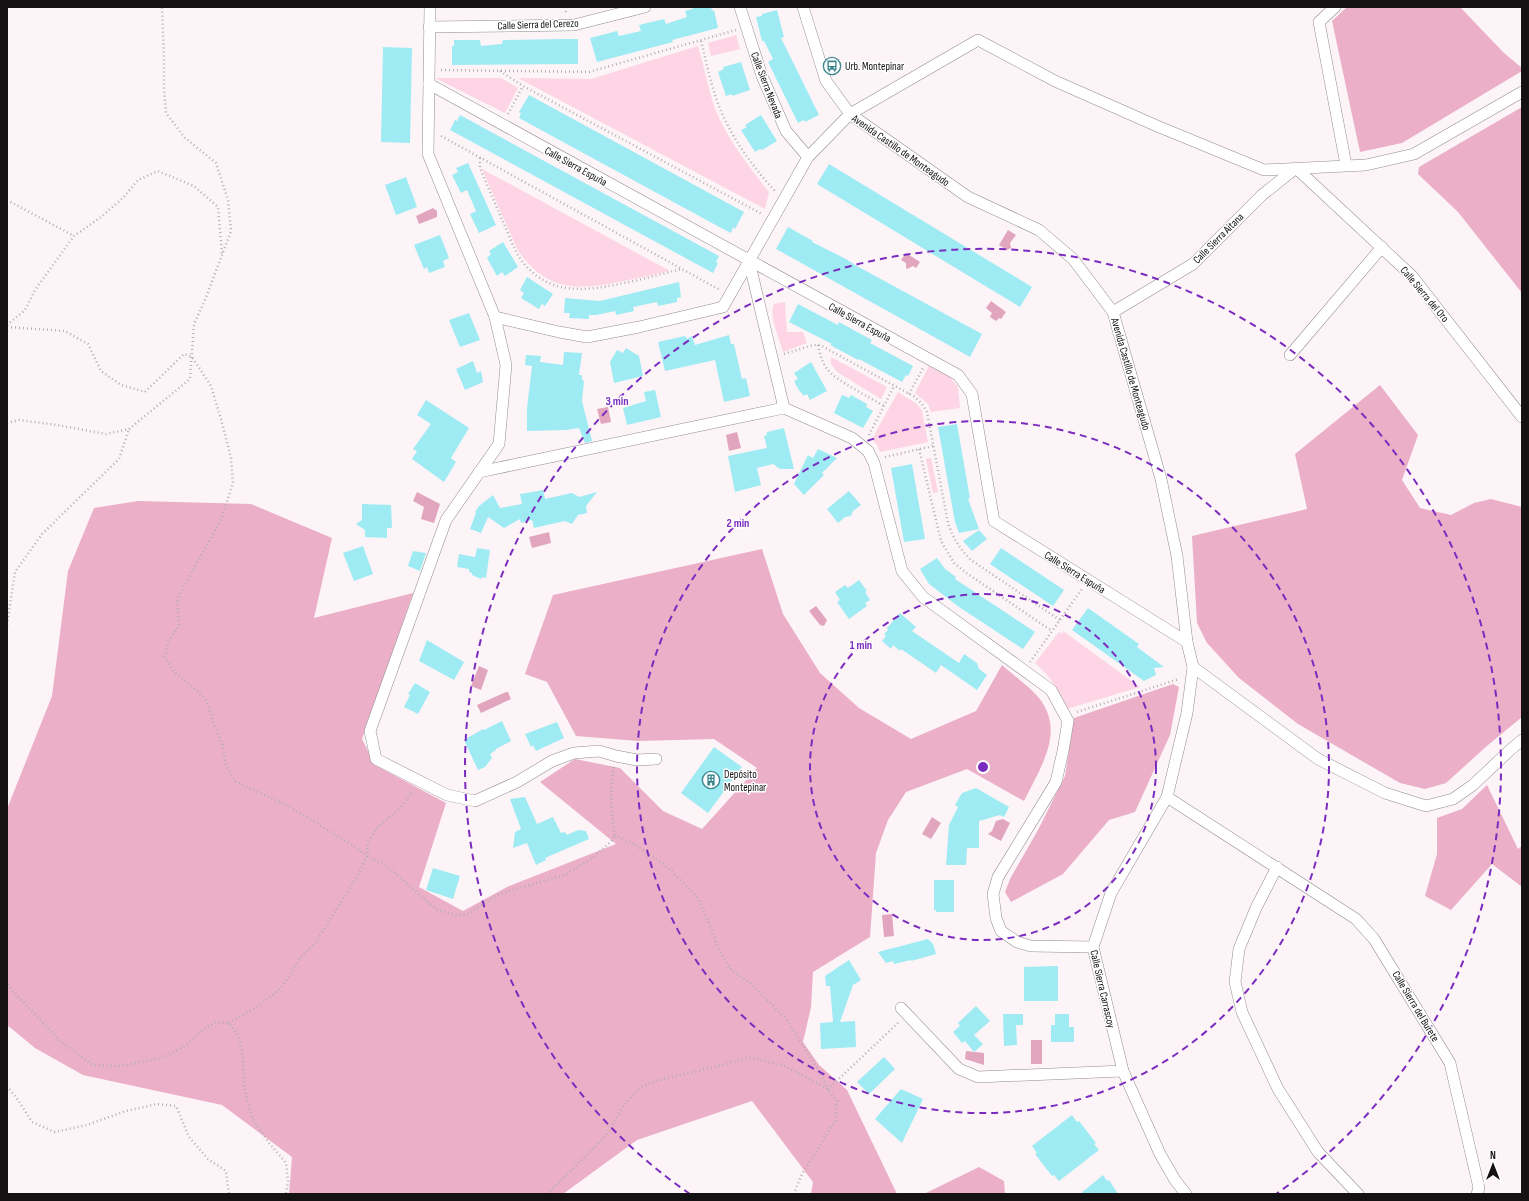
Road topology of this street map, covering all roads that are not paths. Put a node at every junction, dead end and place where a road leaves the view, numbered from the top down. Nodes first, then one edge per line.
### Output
1 (430, 7) edge
2 (645, 7) edge
3 (740, 7) edge
4 (803, 7) edge
5 (1335, 7) edge
6 (429, 27) junction
7 (429, 84) junction
8 (1522, 92) edge
9 (850, 114) junction
10 (808, 157) junction
11 (1346, 166) junction
12 (1296, 168) junction
13 (1382, 248) junction
14 (749, 261) junction
15 (1113, 312) junction
16 (495, 317) junction
17 (1290, 355) dead end
18 (784, 408) junction
19 (1522, 417) edge
20 (479, 472) junction
21 (1187, 642) junction
22 (1193, 671) junction
23 (1522, 740) edge
24 (656, 759) dead end
25 (1167, 797) junction
26 (1277, 867) junction
27 (1093, 946) junction
28 (904, 1011) road end
29 (1123, 1071) junction
30 (1186, 1194) edge
31 (1358, 1194) edge
32 (1477, 1194) edge

1 - 6 street
2 - 6 street, Calle Sierra del Cerezo
3 - 10 street, Calle Sierra Nevada
4 - 9 street, Avenida Castillo de Monteagudo
5 - 11 street
6 - 7 street
7 - 14 street, Calle Sierra Espuña
7 - 16 street
8 - 11 street
9 - 10 street
9 - 12 street
9 - 15 street, Avenida Castillo de Monteagudo
10 - 14 street
11 - 12 street
12 - 13 street, Calle Sierra del Oro
12 - 15 street, Calle Sierra Aitana
13 - 17 street
13 - 19 street, Calle Sierra del Oro
14 - 16 street
14 - 18 street
14 - 21 street, Calle Sierra Espuña
15 - 21 street, Avenida Castillo de Monteagudo
16 - 20 street
18 - 20 street
18 - 27 street
20 - 24 street
21 - 22 street, Avenida Castillo de Monteagudo
22 - 23 street
22 - 25 street, Calle Sierra Carrascoy
25 - 26 street, Calle Sierra del Burete
25 - 27 street, Calle Sierra Carrascoy
26 - 31 street
26 - 32 street, Calle Sierra del Burete
27 - 29 street, Calle Sierra Carrascoy
28 - 29 street
29 - 30 street, Calle Sierra Carrascoy

